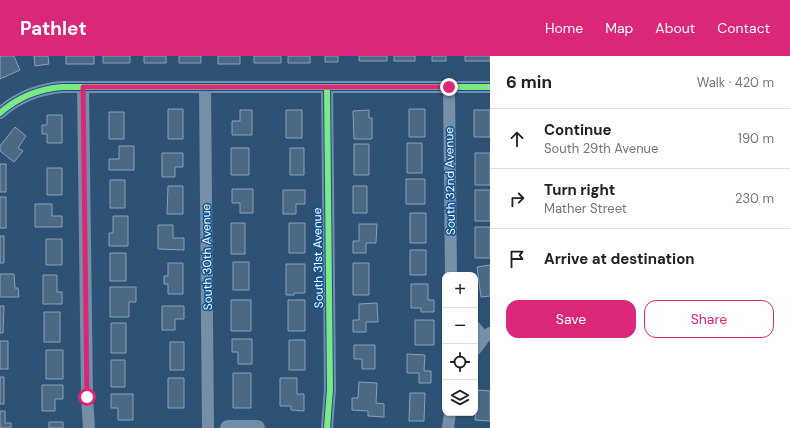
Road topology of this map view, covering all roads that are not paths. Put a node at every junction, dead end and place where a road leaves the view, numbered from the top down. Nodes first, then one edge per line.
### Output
1 (83, 87) junction
2 (205, 87) junction
3 (327, 87) junction
4 (449, 87) junction
5 (490, 87) edge
6 (0, 113) edge
7 (451, 272) edge
8 (478, 329) edge
9 (487, 335) edge
10 (478, 346) edge
11 (450, 416) edge
12 (89, 428) edge
13 (208, 428) edge
14 (228, 428) edge
15 (257, 428) edge
16 (327, 428) edge
17 (448, 428) edge

1 - 2 street
1 - 6 street
1 - 12 street
2 - 3 street
2 - 13 street, South 30th Avenue
3 - 4 street
3 - 16 street, South 31st Avenue
4 - 5 street
4 - 7 street, South 32nd Avenue
8 - 9 street
9 - 10 street
11 - 17 street
14 - 15 street

